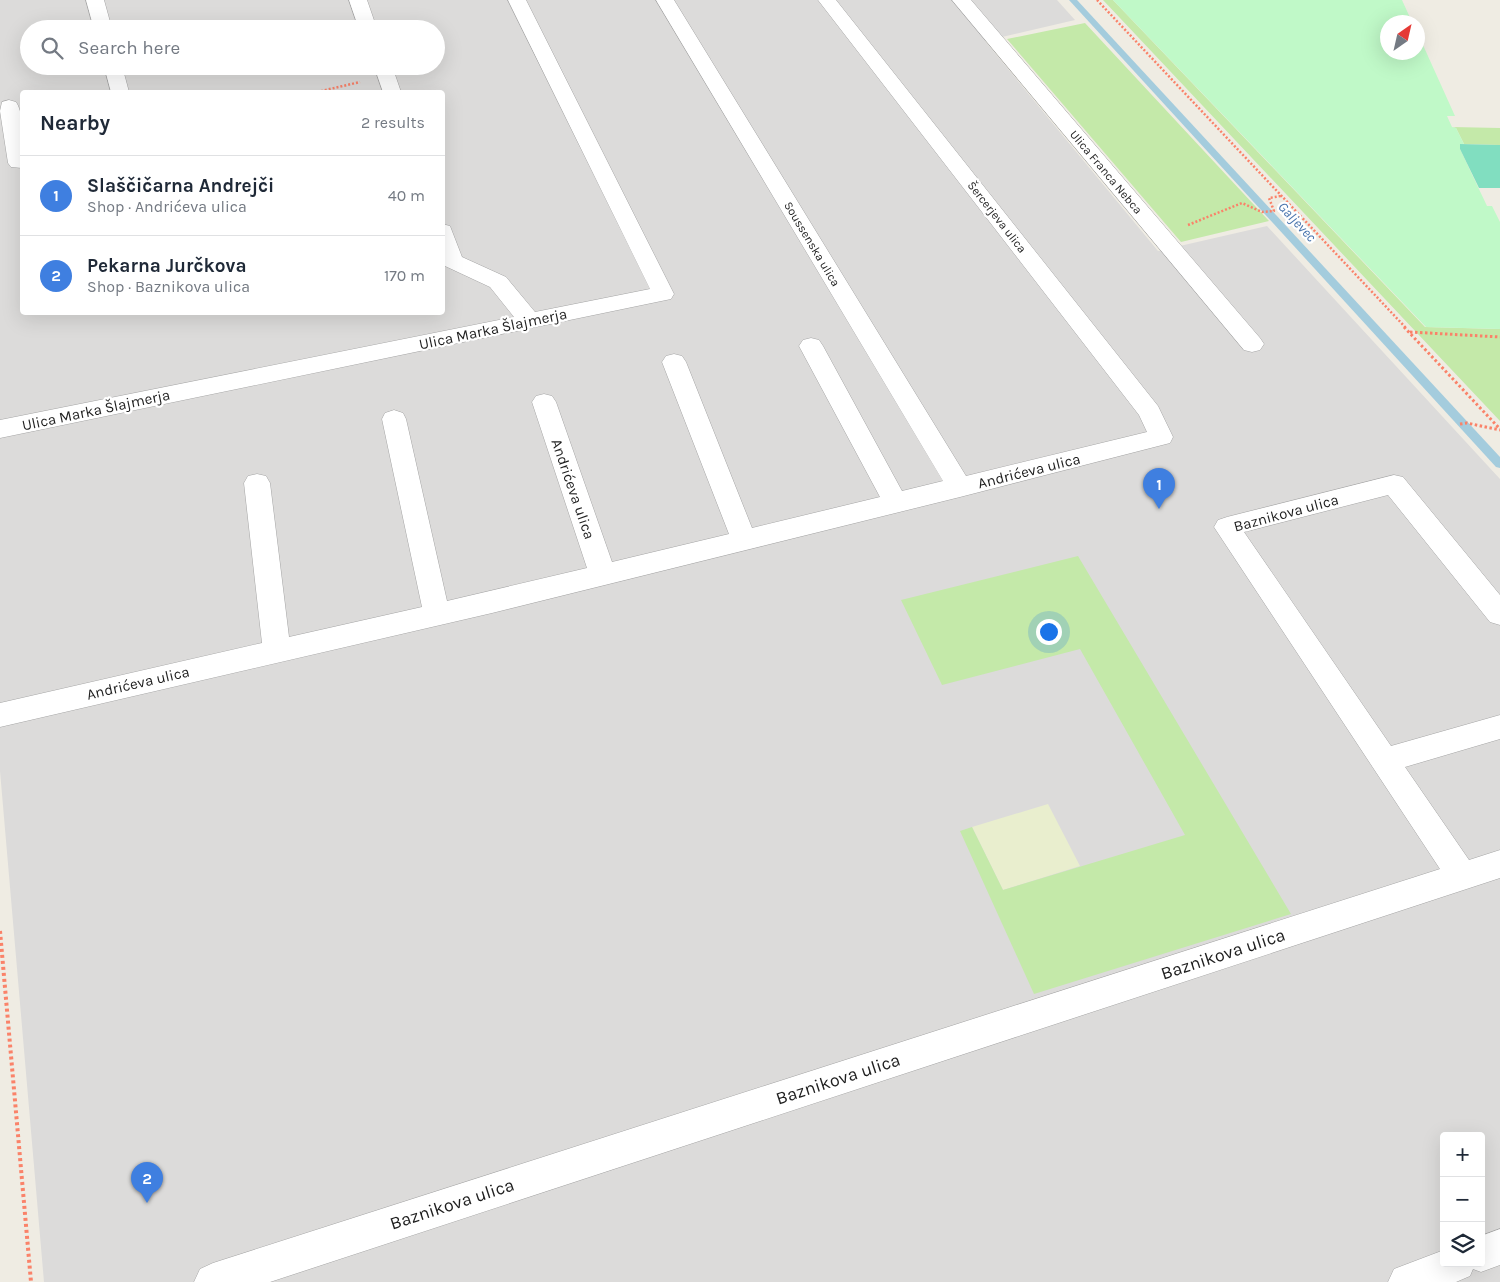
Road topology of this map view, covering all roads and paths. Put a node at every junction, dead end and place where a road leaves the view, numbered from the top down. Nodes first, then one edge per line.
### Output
1 (94, 0) edge
2 (358, 0) edge
3 (516, 0) edge
4 (664, 0) edge
5 (827, 0) edge
6 (961, 0) edge
7 (1097, 0) edge
8 (100, 20) edge
9 (365, 20) edge
10 (115, 75) edge
11 (387, 78) edge
12 (119, 90) edge
13 (320, 90) edge
14 (9, 106) dead end
15 (13, 164) edge
16 (1281, 196) junction
17 (1158, 234) junction
18 (445, 239) edge
19 (530, 321) junction
20 (1410, 332) junction
21 (1500, 337) edge
22 (1252, 344) dead end
23 (811, 346) dead end
24 (674, 362) dead end
25 (544, 402) dead end
26 (394, 419) dead end
27 (1460, 424) dead end
28 (0, 429) edge
29 (1500, 429) edge
30 (1161, 438) joint
31 (257, 483) dead end
32 (960, 488) junction
33 (896, 504) junction
34 (744, 540) junction
35 (602, 575) junction
36 (436, 614) junction
37 (1500, 614) edge
38 (277, 651) junction
39 (0, 716) edge
40 (1500, 727) edge
41 (1384, 760) junction
42 (1500, 864) edge
43 (1462, 876) junction
44 (0, 931) edge
45 (1500, 1247) edge
46 (1485, 1253) edge
47 (1446, 1267) edge
48 (31, 1282) edge
49 (213, 1282) edge
50 (1407, 1282) edge

1 - 8 street
2 - 9 street
3 - 19 street, Ulica Marka Šlajmerja
4 - 32 street, Soussenska ulica
5 - 30 street, Šercerjeva ulica
6 - 17 street, Ulica Franca Nebca
7 - 16 path
10 - 12 street
11 - 13 path
14 - 15 street
16 - 17 path
16 - 20 path
17 - 22 street, Ulica Franca Nebca
18 - 19 street
19 - 28 street, Ulica Marka Šlajmerja
20 - 21 path
20 - 29 path
23 - 33 street
24 - 34 street
25 - 35 street, Andrićeva ulica
26 - 36 street
27 - 29 path
30 - 32 street, Andrićeva ulica
31 - 38 street
32 - 33 street, Andrićeva ulica
33 - 34 street, Andrićeva ulica
34 - 35 street, Andrićeva ulica
35 - 36 street, Andrićeva ulica
36 - 38 street, Andrićeva ulica
37 - 41 street, Baznikova ulica
38 - 39 street, Andrićeva ulica
40 - 41 street
41 - 43 street, Baznikova ulica
42 - 43 street, Baznikova ulica
43 - 49 street, Baznikova ulica
44 - 48 path
45 - 46 street
47 - 50 street

